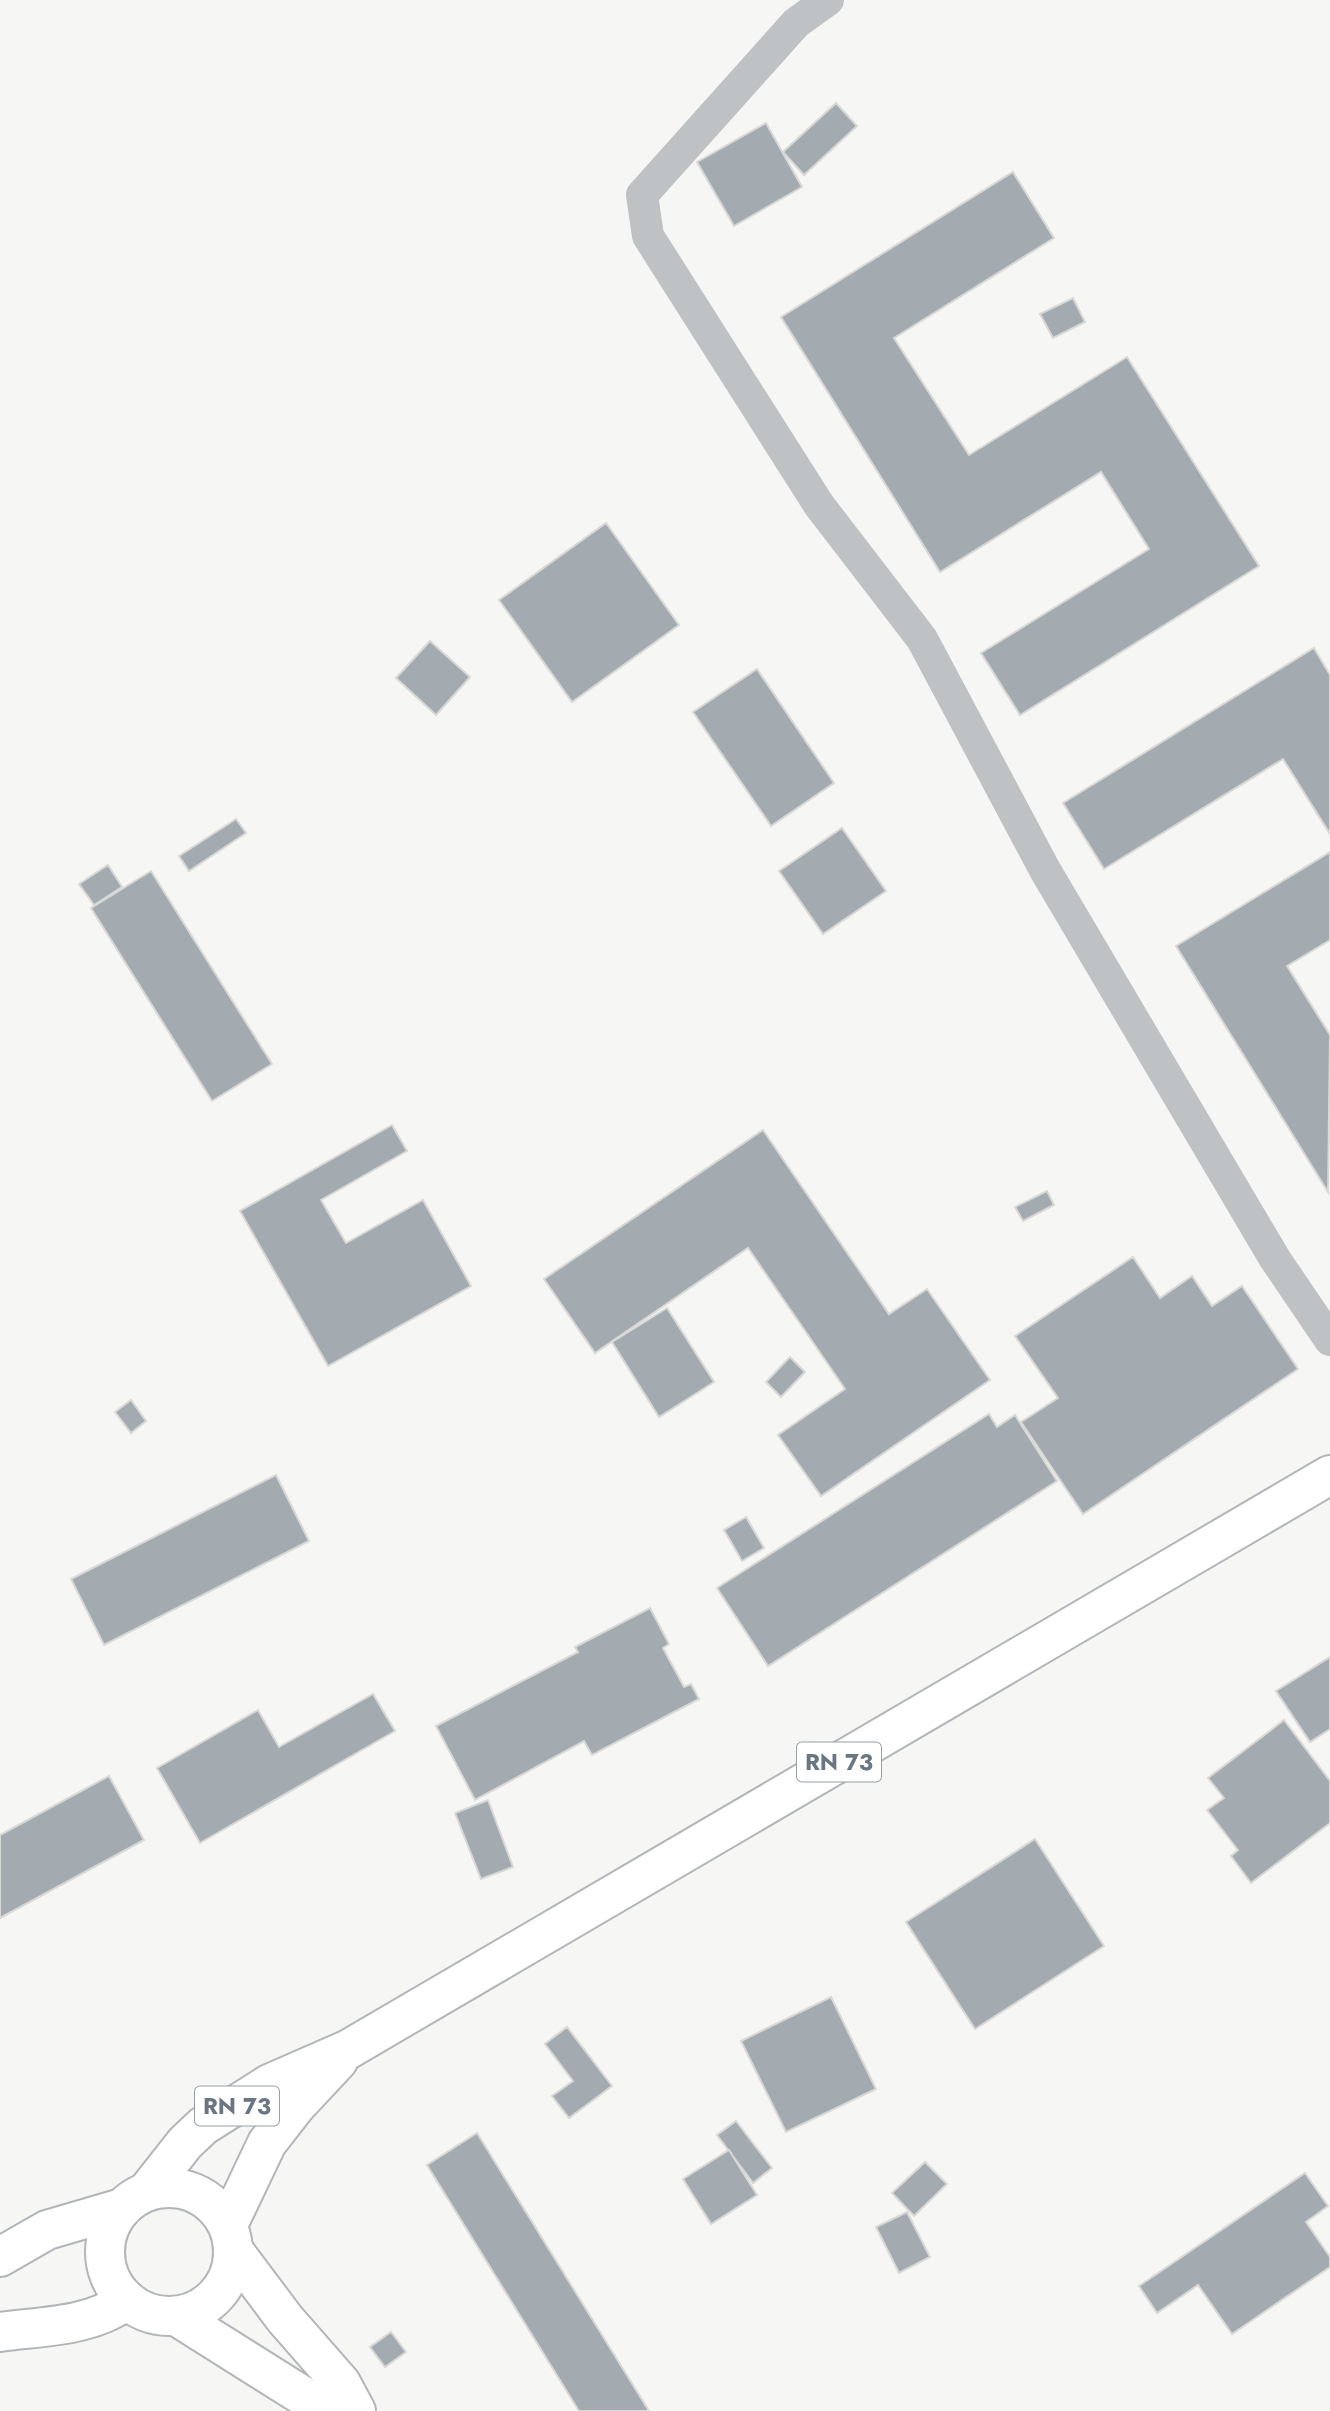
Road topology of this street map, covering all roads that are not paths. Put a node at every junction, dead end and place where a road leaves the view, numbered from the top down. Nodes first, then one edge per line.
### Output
1 (828, 0) edge
2 (1330, 1340) edge
3 (1330, 1475) edge
4 (349, 2049) junction
5 (135, 2199) junction
6 (231, 2238) junction
7 (0, 2257) edge
8 (127, 2300) junction
9 (176, 2316) junction
10 (0, 2332) edge
11 (327, 2411) edge
12 (356, 2411) edge

1 - 2 street
3 - 4 main road, RN 73
4 - 5 main road, RN 73
4 - 6 main road, RN 73
5 - 6 main road
5 - 7 main road
5 - 8 main road
6 - 9 main road
6 - 12 main road
8 - 9 main road
8 - 10 main road
9 - 11 main road

